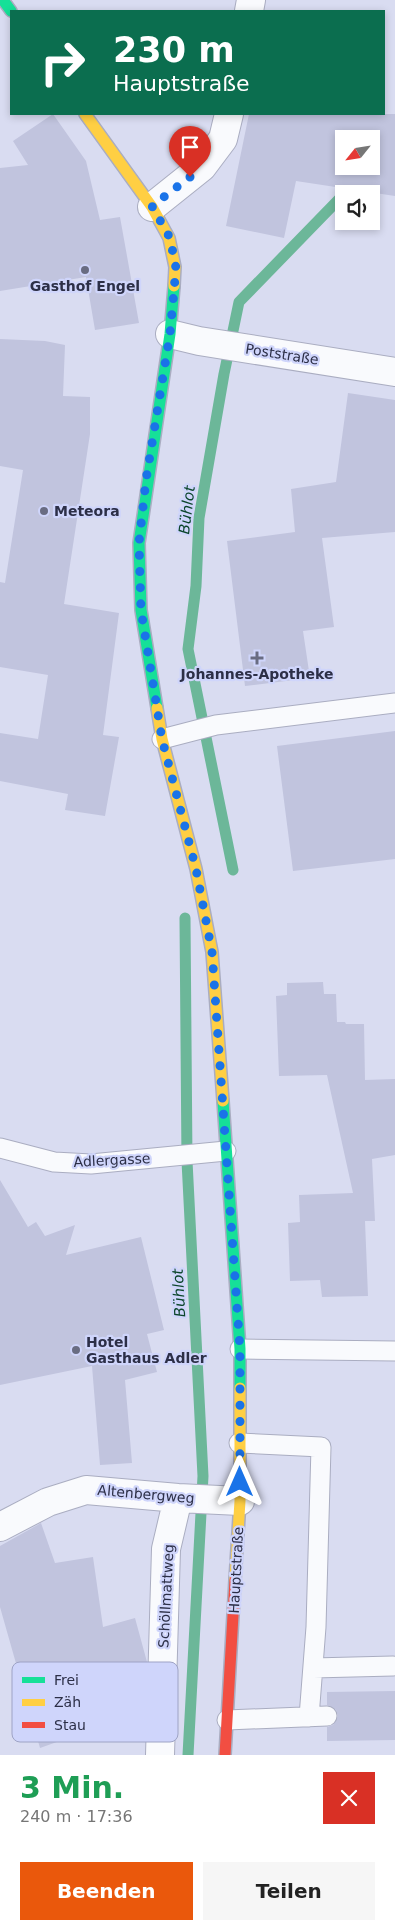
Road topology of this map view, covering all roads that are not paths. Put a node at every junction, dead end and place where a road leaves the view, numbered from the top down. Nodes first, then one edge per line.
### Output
1 (86, 115) edge
2 (229, 115) edge
3 (152, 206) junction
4 (170, 334) junction
5 (395, 372) edge
6 (395, 703) edge
7 (162, 739) junction
8 (0, 1148) edge
9 (226, 1152) junction
10 (240, 1349) junction
11 (395, 1351) edge
12 (239, 1443) junction
13 (178, 1498) junction
14 (229, 1500) junction
15 (0, 1527) edge
16 (163, 1662) edge
17 (393, 1666) dead end
18 (313, 1668) junction
19 (228, 1720) junction
20 (160, 1742) edge
21 (160, 1755) edge
22 (225, 1755) edge

1 - 3 street, Hauptstraße
2 - 3 street
3 - 4 street, Hauptstraße
4 - 5 street, Poststraße
4 - 7 street, Hauptstraße
6 - 7 lane
7 - 9 street, Hauptstraße
8 - 9 lane, Adlergasse
9 - 10 street, Hauptstraße
10 - 11 lane
10 - 12 street, Hauptstraße
12 - 14 street, Hauptstraße
12 - 18 lane
13 - 14 street, Altenbergweg
13 - 15 street, Altenbergweg
13 - 16 street, Schöllmattweg
14 - 19 street, Hauptstraße
17 - 18 lane
18 - 19 lane
19 - 22 street, Hauptstraße
20 - 21 street, Schöllmattweg

